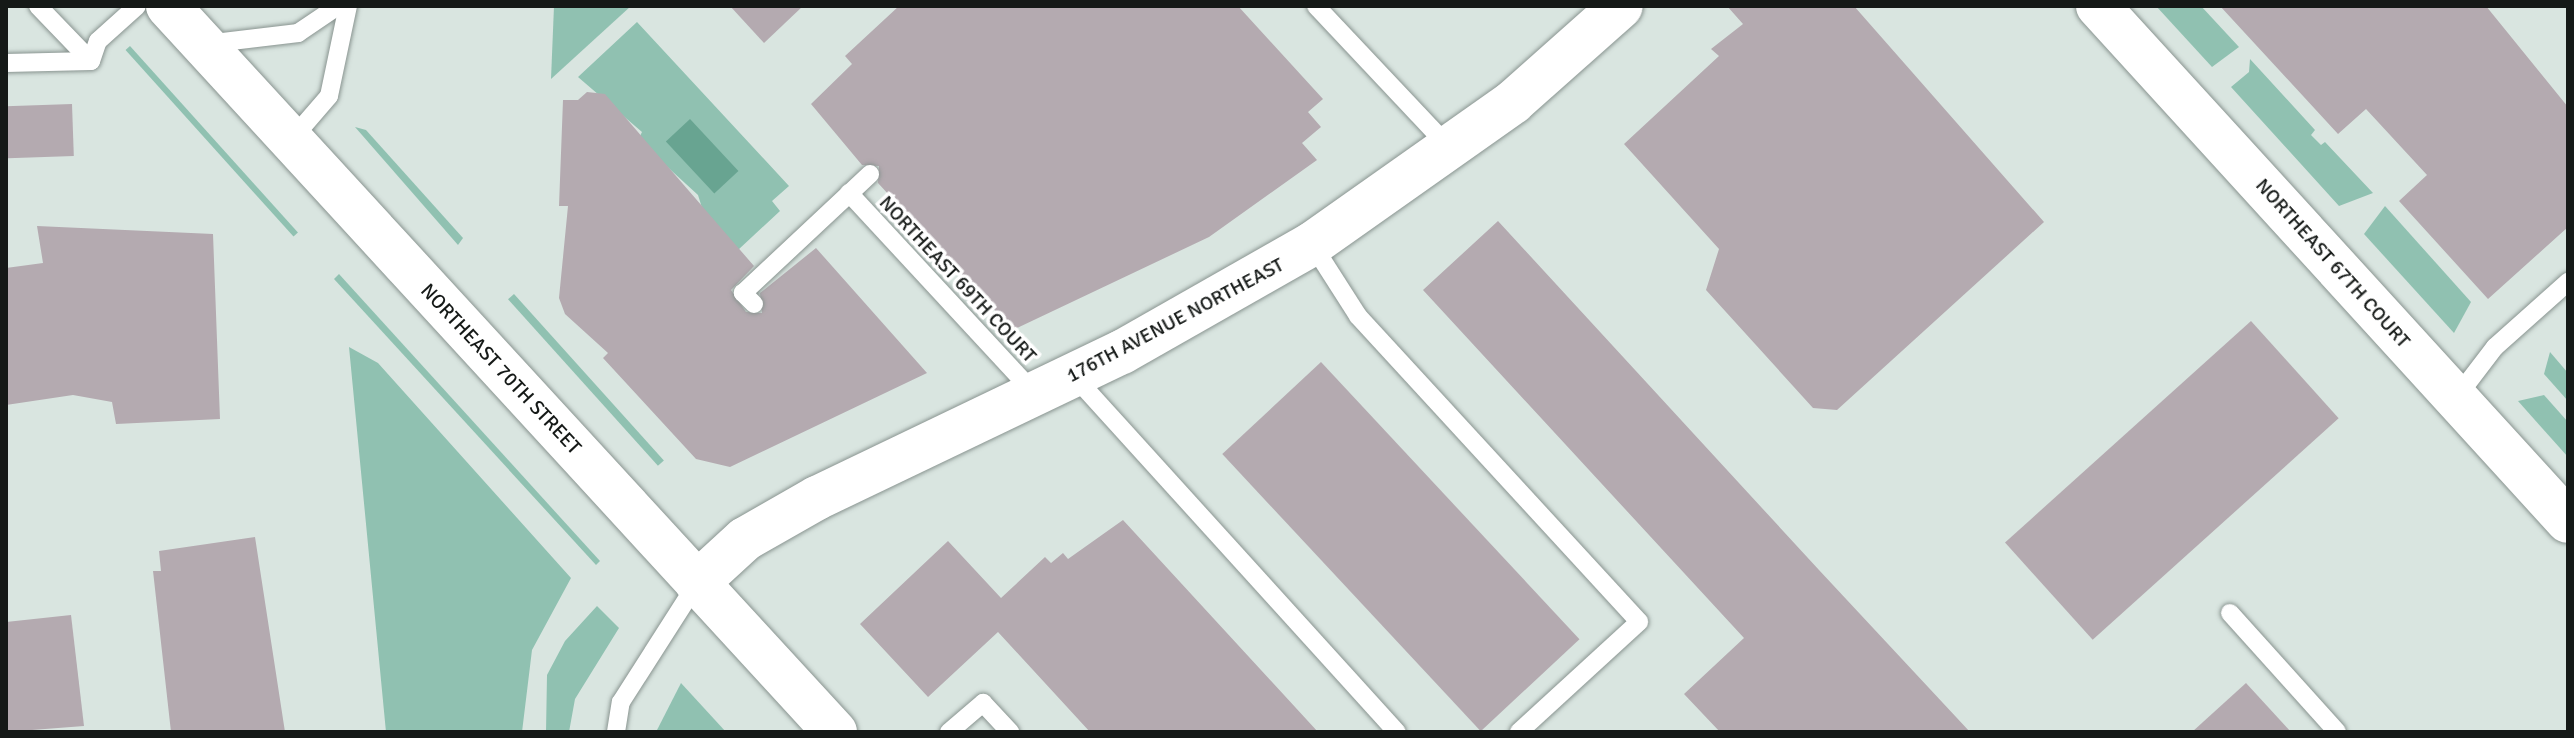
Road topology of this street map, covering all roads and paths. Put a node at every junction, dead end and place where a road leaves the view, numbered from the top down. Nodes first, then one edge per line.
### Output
1 (38, 6) edge
2 (137, 6) edge
3 (168, 6) edge
4 (338, 6) edge
5 (348, 6) edge
6 (1316, 6) edge
7 (1621, 6) edge
8 (2098, 6) edge
9 (203, 44) junction
10 (91, 61) junction
11 (6, 63) edge
12 (291, 140) junction
13 (1451, 149) junction
14 (870, 174) dead end
15 (849, 193) junction
16 (1312, 244) junction
17 (2568, 282) edge
18 (754, 304) dead end
19 (1073, 375) junction
20 (1035, 394) junction
21 (2456, 398) junction
22 (2568, 521) edge
23 (697, 583) junction
24 (2230, 613) dead end
25 (616, 732) edge
26 (835, 732) edge
27 (949, 732) edge
28 (1010, 732) edge
29 (1397, 732) edge
30 (1519, 732) edge
31 (2337, 732) edge

1 - 10 lane
2 - 10 lane
3 - 9 street, NORTHEAST 70TH STREET
4 - 9 lane
5 - 12 lane
6 - 13 lane
7 - 13 street, 176TH AVENUE NORTHEAST
8 - 21 street, NORTHEAST 67TH COURT
9 - 12 street, NORTHEAST 70TH STREET
10 - 11 lane
12 - 23 street, NORTHEAST 70TH STREET
13 - 16 street, 176TH AVENUE NORTHEAST
14 - 15 lane
15 - 18 lane
15 - 20 lane, NORTHEAST 69TH COURT
16 - 19 street, 176TH AVENUE NORTHEAST
16 - 30 lane
17 - 21 lane
19 - 20 street, 176TH AVENUE NORTHEAST
19 - 29 lane
20 - 23 street, 176TH AVENUE NORTHEAST
21 - 22 street, NORTHEAST 67TH COURT
23 - 25 lane
23 - 26 street, NORTHEAST 70TH STREET
24 - 31 lane
27 - 28 lane

